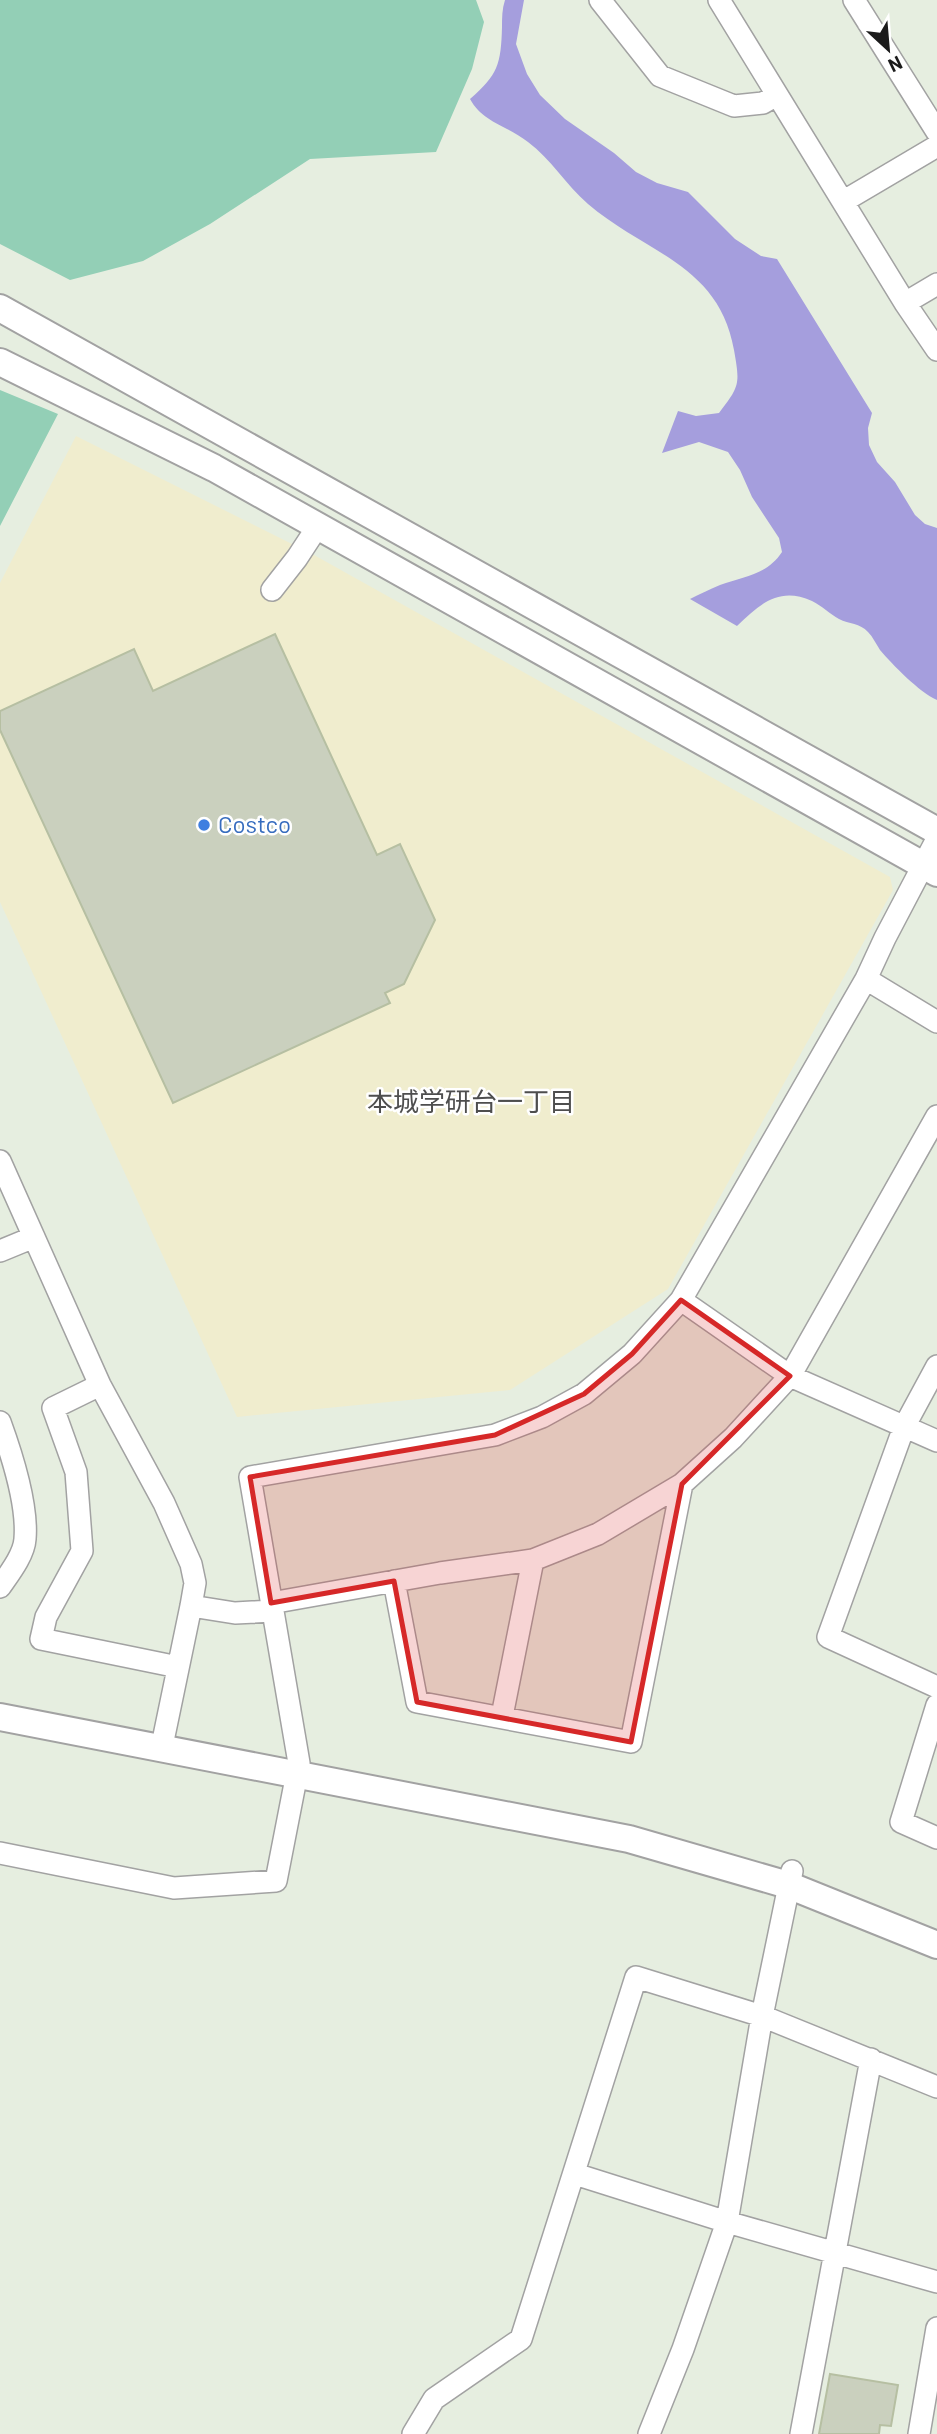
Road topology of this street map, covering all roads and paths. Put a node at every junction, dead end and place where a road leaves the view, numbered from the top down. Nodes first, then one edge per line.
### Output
1 (600, 0) edge
2 (719, 0) edge
3 (854, 0) edge
4 (777, 95) junction
5 (937, 132) edge
6 (937, 146) edge
7 (844, 201) junction
8 (937, 284) edge
9 (905, 303) junction
10 (0, 308) edge
11 (937, 350) edge
12 (0, 362) edge
13 (333, 495) junction
14 (318, 526) junction
15 (272, 590) dead end
16 (590, 639) junction
17 (573, 669) junction
18 (937, 831) edge
19 (937, 839) edge
20 (930, 869) edge
21 (866, 979) junction
22 (937, 1022) edge
23 (937, 1116) edge
24 (0, 1161) edge
25 (34, 1237) junction
26 (0, 1251) edge
27 (681, 1300) junction
28 (937, 1366) edge
29 (790, 1376) junction
30 (100, 1385) junction
31 (0, 1422) edge
32 (904, 1427) junction
33 (937, 1441) edge
34 (682, 1483) junction
35 (533, 1560) junction
36 (394, 1581) junction
37 (0, 1587) edge
38 (191, 1606) junction
39 (272, 1607) junction
40 (178, 1667) junction
41 (937, 1687) edge
42 (0, 1703) edge
43 (937, 1705) edge
44 (502, 1716) junction
45 (0, 1717) edge
46 (164, 1736) junction
47 (298, 1769) junction
48 (937, 1838) edge
49 (0, 1853) edge
50 (790, 1878) junction
51 (937, 1925) edge
52 (937, 1945) edge
53 (762, 2016) junction
54 (871, 2059) junction
55 (937, 2087) edge
56 (575, 2174) junction
57 (727, 2222) junction
58 (835, 2251) junction
59 (937, 2282) edge
60 (937, 2328) edge
61 (413, 2434) edge
62 (649, 2434) edge
63 (801, 2434) edge
64 (919, 2434) edge

1 - 4 street
2 - 4 street
3 - 5 street
4 - 7 street
6 - 7 street
7 - 9 street
8 - 9 street
9 - 11 street
10 - 13 street
12 - 14 street
13 - 14 street
13 - 16 street
14 - 15 street
14 - 17 street
16 - 17 street
16 - 18 street
17 - 20 street
19 - 20 street
20 - 21 street
21 - 22 street
21 - 27 street
23 - 29 street
24 - 25 street
25 - 26 street
25 - 30 street
27 - 29 street
27 - 39 street
28 - 32 street
29 - 32 street
29 - 34 street
30 - 38 street
30 - 40 street
31 - 37 street
32 - 33 street
32 - 41 street
34 - 35 street
34 - 44 street
35 - 36 street
35 - 44 street
36 - 39 street
36 - 44 street
38 - 39 street
38 - 40 street
39 - 47 street
40 - 46 street
42 - 46 street
43 - 48 street
45 - 47 street
46 - 47 street
47 - 49 street
47 - 50 street
50 - 51 street
50 - 52 street
50 - 53 street
53 - 54 street
53 - 56 street
53 - 57 street
54 - 55 street
54 - 58 street
56 - 57 street
56 - 61 street
57 - 58 street
57 - 62 street
58 - 59 street
58 - 63 street
60 - 64 street

